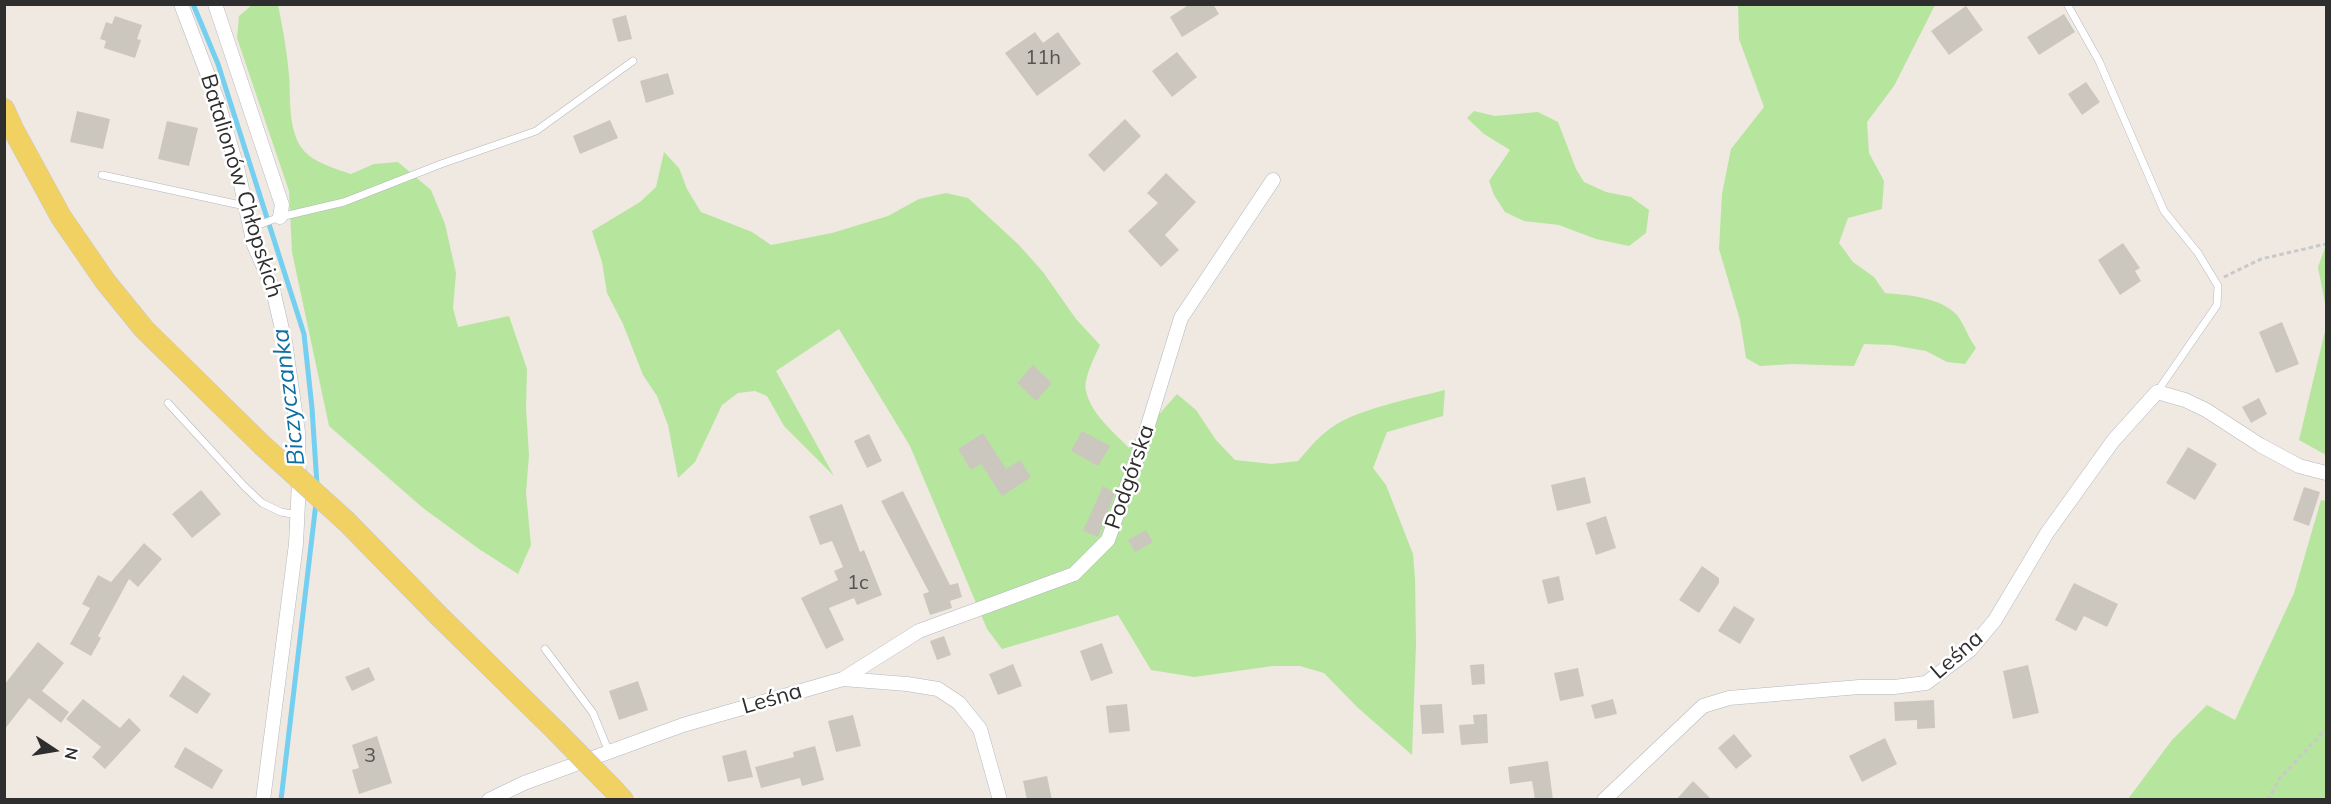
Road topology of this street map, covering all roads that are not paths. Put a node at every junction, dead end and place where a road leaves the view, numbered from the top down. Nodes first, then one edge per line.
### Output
1 (182, 4) edge
2 (215, 4) edge
3 (2067, 4) edge
4 (633, 61) dead end
5 (4, 109) edge
6 (102, 174) dead end
7 (1273, 180) dead end
8 (245, 206) junction
9 (280, 217) junction
10 (253, 226) junction
11 (2157, 392) junction
12 (168, 403) dead end
13 (2326, 473) edge
14 (297, 515) junction
15 (545, 649) dead end
16 (843, 678) junction
17 (609, 752) junction
18 (617, 793) edge
19 (263, 800) edge
20 (489, 800) edge
21 (1000, 800) edge
22 (1604, 800) edge

1 - 8 street, Batalionów Chłopskich
2 - 9 street
3 - 11 lane
4 - 9 lane
5 - 18 main road, bridge
6 - 8 lane
7 - 16 street, Podgórska
8 - 10 street, Batalionów Chłopskich
9 - 10 lane
10 - 14 street, Batalionów Chłopskich
11 - 13 street
11 - 22 street, Leśna
12 - 14 lane
14 - 19 street, Batalionów Chłopskich
15 - 17 lane
16 - 17 street, Leśna
16 - 21 street, Leśna
17 - 20 street, Leśna

